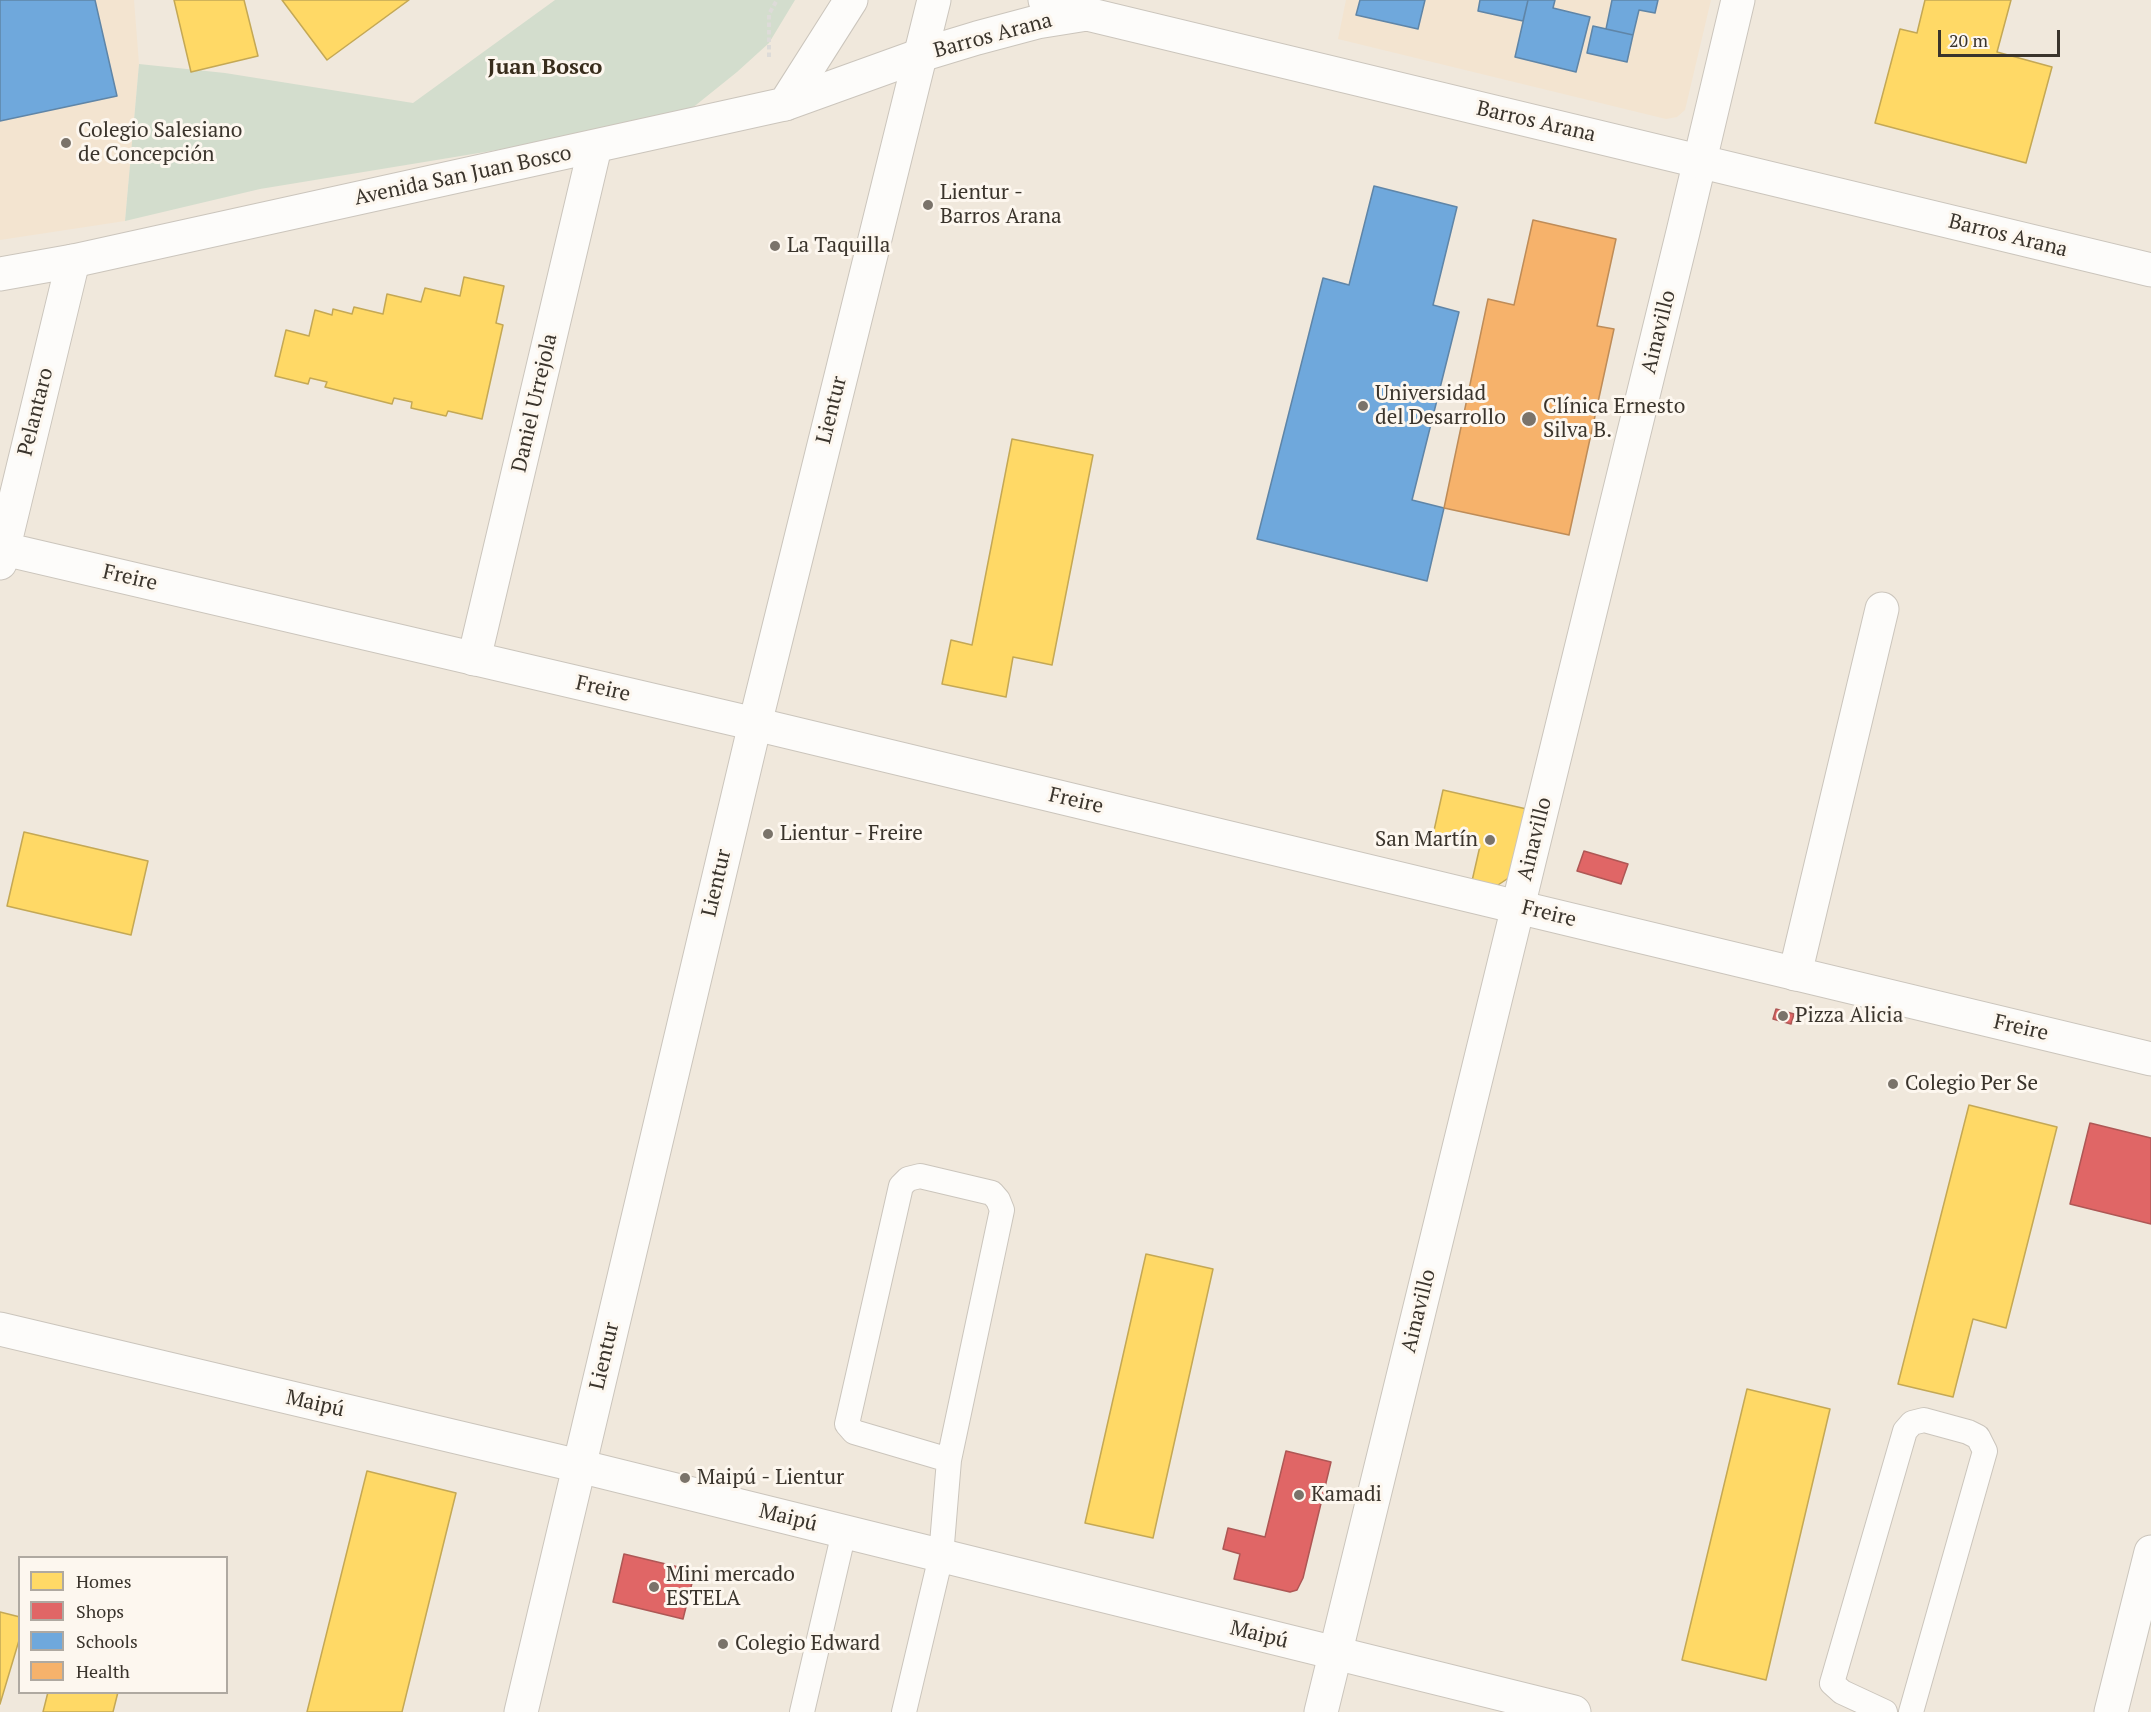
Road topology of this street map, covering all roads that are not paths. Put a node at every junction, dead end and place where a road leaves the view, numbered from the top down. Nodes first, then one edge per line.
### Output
1 (851, 0) edge
2 (934, 0) edge
3 (1045, 0) edge
4 (1738, 0) edge
5 (1087, 14) junction
6 (921, 55) junction
7 (785, 105) junction
8 (596, 147) junction
9 (1701, 161) junction
10 (73, 261) junction
11 (2151, 270) edge
12 (0, 274) edge
13 (1, 553) edge
14 (1882, 609) dead end
15 (474, 659) junction
16 (755, 724) junction
17 (1518, 907) junction
18 (1795, 974) junction
19 (2151, 1059) edge
20 (0, 1329) edge
21 (949, 1460) junction
22 (579, 1466) junction
23 (844, 1532) junction
24 (2151, 1552) edge
25 (941, 1556) junction
26 (1335, 1654) junction
27 (521, 1712) edge
28 (802, 1712) edge
29 (904, 1712) edge
30 (1321, 1712) edge
31 (1574, 1712) edge
32 (1886, 1712) edge
33 (1911, 1712) edge
34 (2110, 1712) edge

1 - 7 main road
2 - 6 main road, Lientur
3 - 5 main road
4 - 9 main road, Ainavillo
5 - 6 main road, Barros Arana
5 - 9 main road, Barros Arana
6 - 7 main road, Avenida San Juan Bosco
6 - 16 main road, Lientur
7 - 8 main road, Avenida San Juan Bosco
8 - 10 main road, Avenida San Juan Bosco
8 - 15 main road, Daniel Urrejola
9 - 11 main road, Barros Arana
9 - 17 main road, Ainavillo
10 - 12 main road, Avenida San Juan Bosco
10 - 13 main road, Pelantaro
13 - 15 main road, Freire
14 - 18 main road
15 - 16 main road, Freire
16 - 17 main road, Freire
16 - 22 main road, Lientur
17 - 18 main road, Freire
17 - 26 main road, Ainavillo
18 - 19 main road, Freire
20 - 22 main road, Maipú
21 - 21 lane
21 - 25 lane
22 - 23 main road, Maipú
22 - 27 main road, Lientur
23 - 25 main road, Maipú
23 - 28 lane
24 - 34 main road
25 - 26 main road, Maipú
25 - 29 lane
26 - 30 main road, Ainavillo
26 - 31 main road, Maipú
32 - 33 lane

